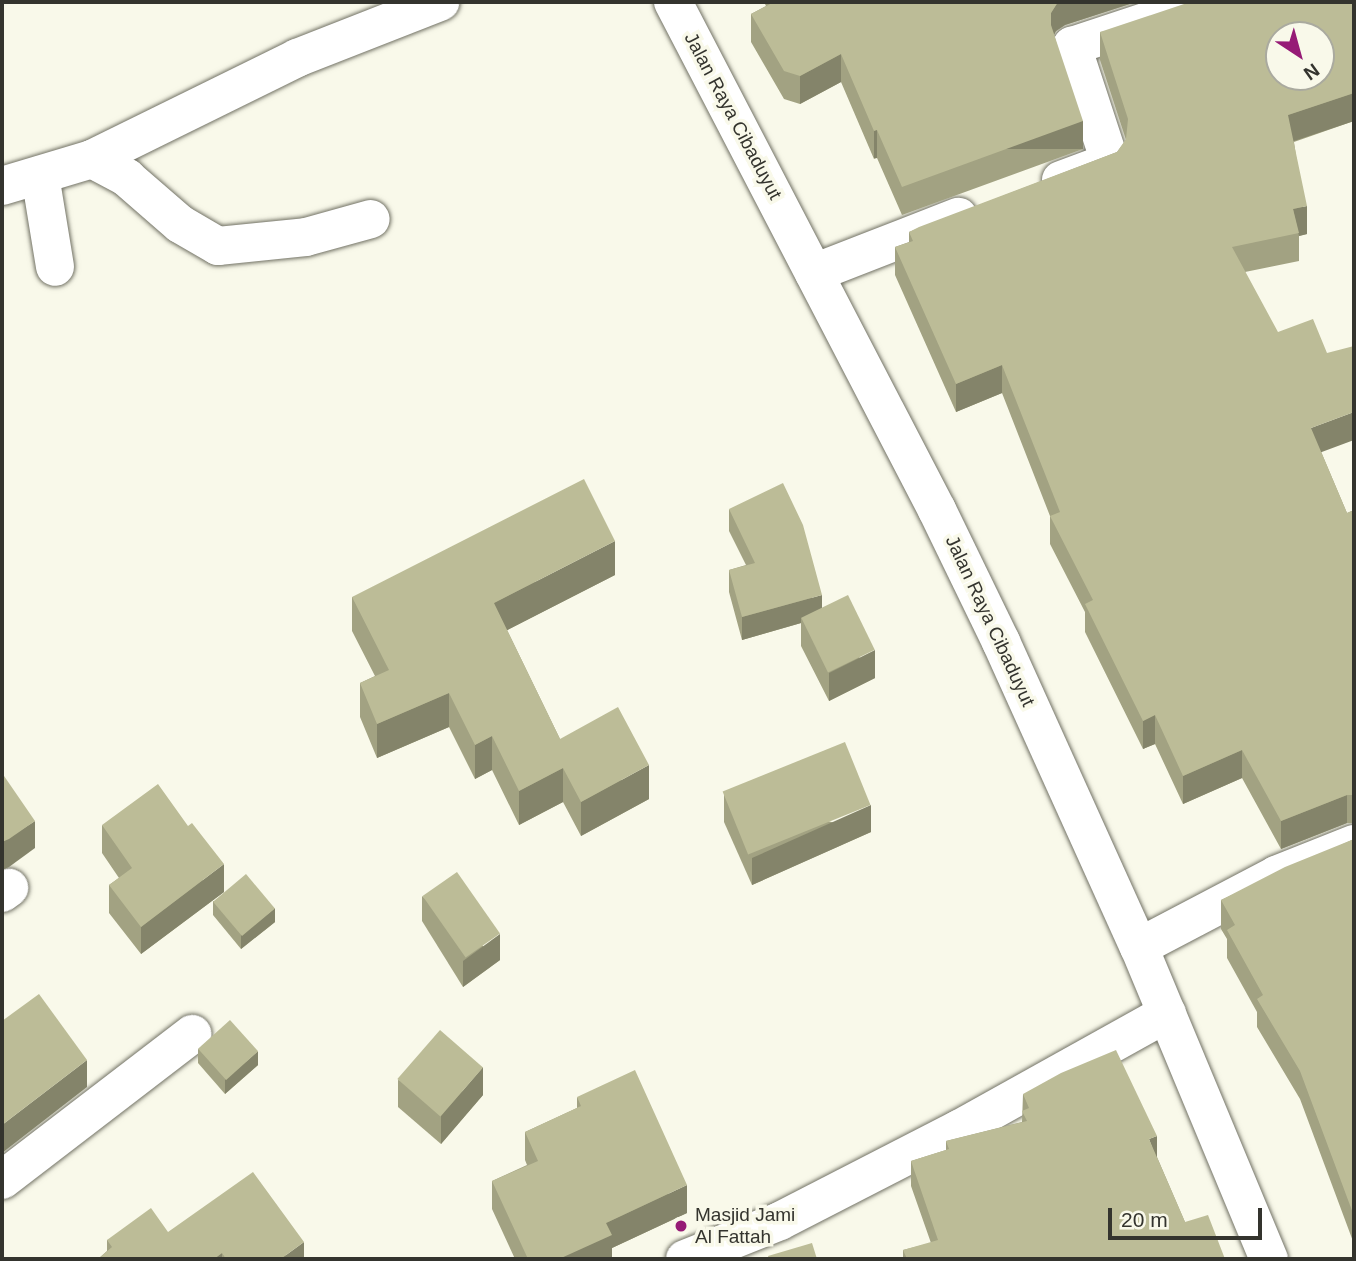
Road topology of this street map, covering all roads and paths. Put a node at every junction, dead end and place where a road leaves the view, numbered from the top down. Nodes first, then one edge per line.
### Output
1 (440, 2) edge
2 (673, 2) edge
3 (1205, 2) edge
4 (92, 159) junction
5 (40, 176) junction
6 (2, 186) edge
7 (1034, 190) edge
8 (995, 204) edge
9 (371, 219) dead end
10 (55, 267) dead end
11 (814, 273) junction
12 (1354, 844) edge
13 (1139, 947) junction
14 (1167, 1013) junction
15 (192, 1034) dead end
16 (2, 1180) edge
17 (706, 1256) edge
18 (1269, 1259) edge

1 - 4 street
2 - 11 street, Jalan Raya Cibaduyut
3 - 7 street
4 - 5 street
4 - 9 street
5 - 6 street
5 - 10 street
8 - 11 street
11 - 13 street, Jalan Raya Cibaduyut
12 - 13 street
13 - 14 street, Jalan Raya Cibaduyut
14 - 17 street
14 - 18 street, Jalan Raya Cibaduyut
15 - 16 street

